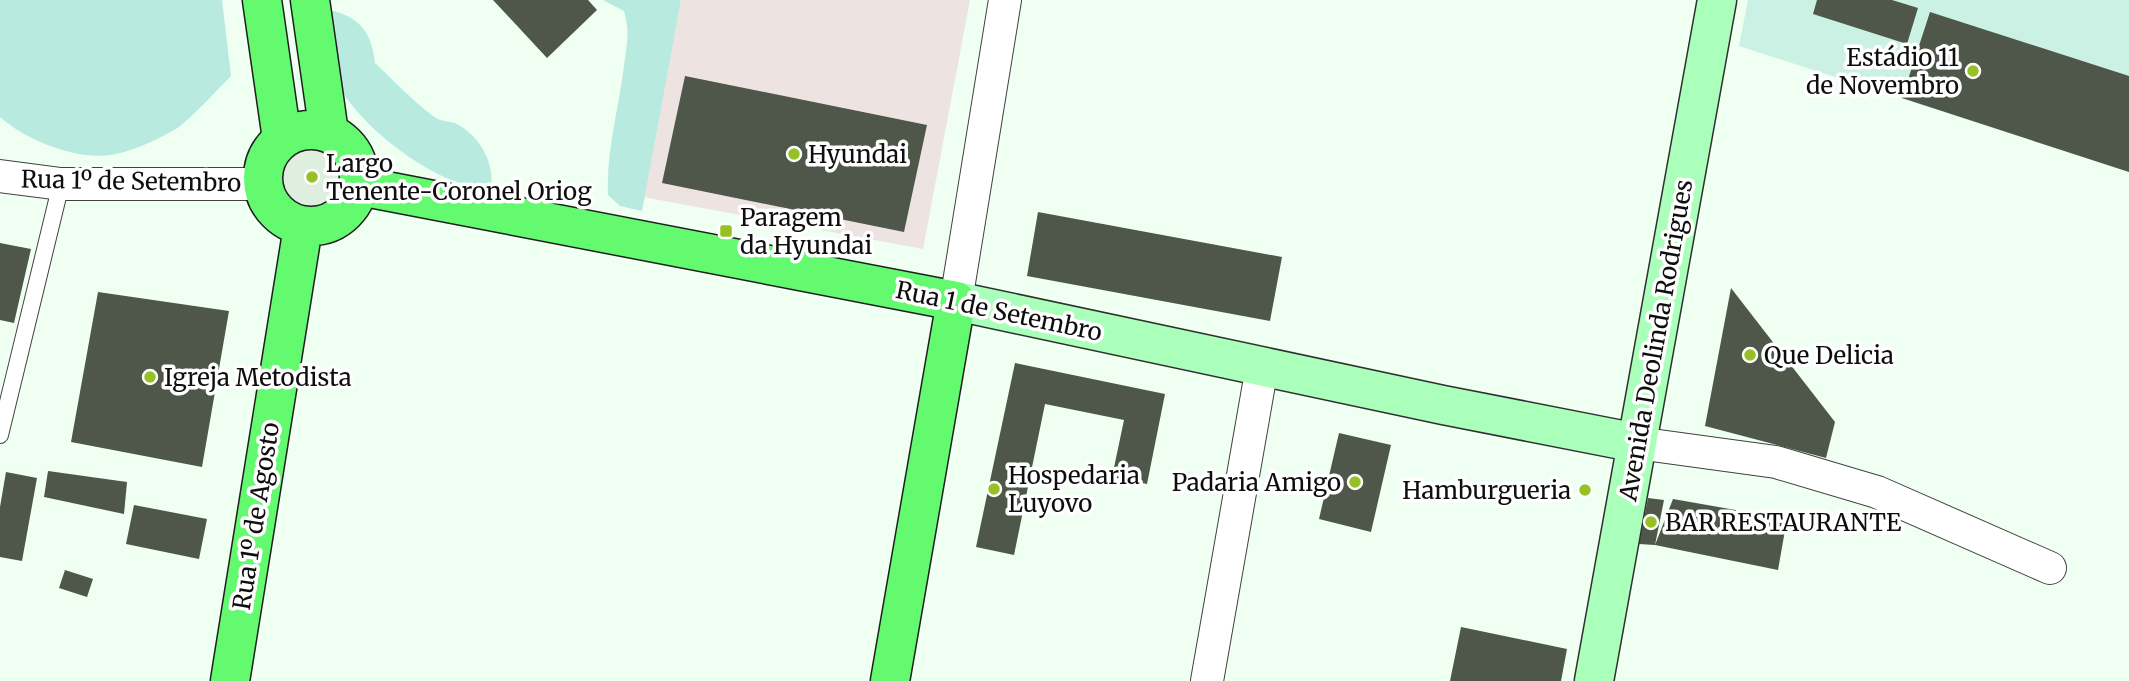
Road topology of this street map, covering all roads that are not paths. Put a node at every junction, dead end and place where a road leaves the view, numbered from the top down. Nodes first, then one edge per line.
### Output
1 (262, 0) edge
2 (310, 0) edge
3 (1005, 0) edge
4 (1717, 0) edge
5 (329, 133) junction
6 (282, 139) junction
7 (0, 176) edge
8 (61, 184) junction
9 (263, 184) junction
10 (360, 186) junction
11 (303, 227) junction
12 (956, 302) junction
13 (1262, 367) junction
14 (0, 435) edge
15 (1637, 443) junction
16 (2050, 568) dead end
17 (230, 681) edge
18 (890, 681) edge
19 (1207, 681) edge
20 (1594, 681) edge

1 - 6 main road
2 - 5 main road
3 - 12 street
4 - 15 street, Avenida Deolinda Rodrigues
5 - 6 main road
5 - 10 main road
6 - 9 main road
7 - 8 street, Rua 1º de Setembro
8 - 9 street, Rua 1º de Setembro
8 - 14 lane
9 - 11 main road
10 - 11 main road
10 - 12 main road, Rua 1 de Setembro
11 - 17 main road, Rua 1º de Agosto
12 - 13 street, Rua 1 de Setembro
12 - 18 main road
13 - 15 street, Rua 1 de Setembro
13 - 19 street
15 - 16 street
15 - 20 street, Avenida Deolinda Rodrigues

